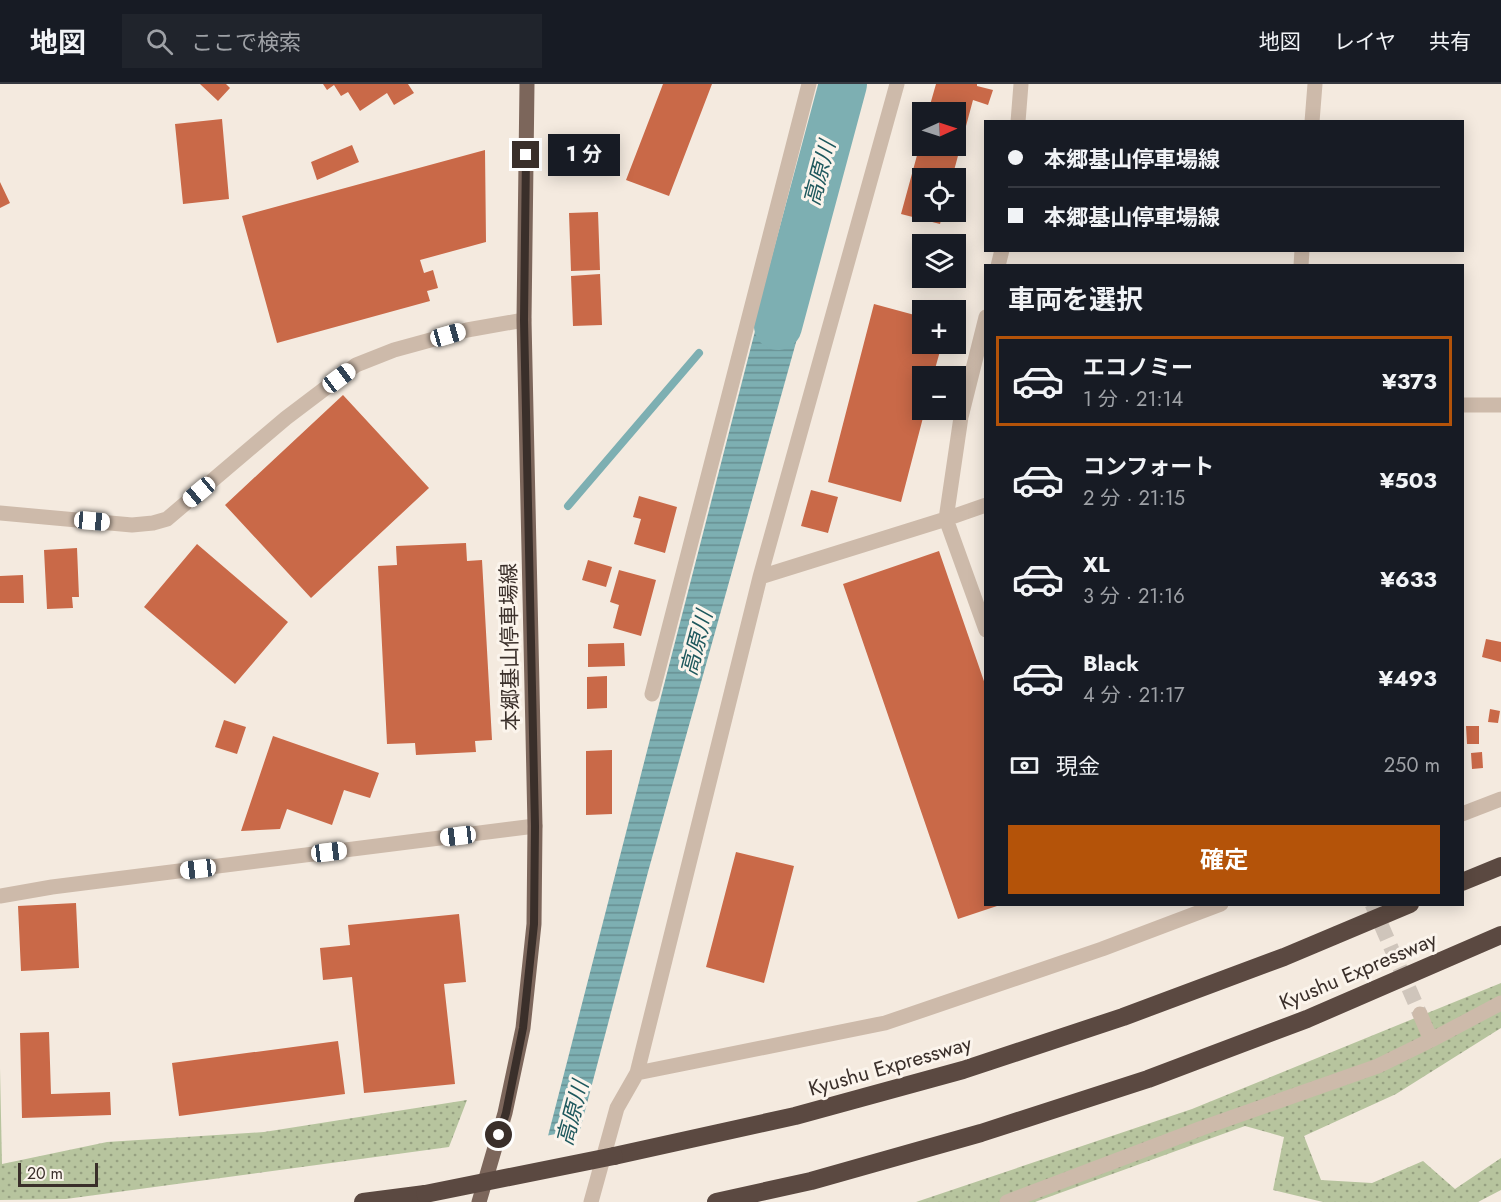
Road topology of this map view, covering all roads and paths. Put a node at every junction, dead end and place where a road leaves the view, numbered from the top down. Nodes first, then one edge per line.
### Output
1 (527, 84) edge
2 (810, 84) edge
3 (897, 84) edge
4 (1021, 84) edge
5 (1315, 84) edge
6 (1018, 120) edge
7 (1312, 120) edge
8 (524, 320) junction
9 (984, 325) edge
10 (1464, 405) edge
11 (1501, 405) edge
12 (984, 506) edge
13 (0, 513) edge
14 (946, 519) junction
15 (760, 577) junction
16 (984, 624) edge
17 (652, 694) dead end
18 (1501, 799) edge
19 (1464, 813) edge
20 (535, 826) junction
21 (1501, 866) edge
22 (1464, 881) edge
23 (0, 896) edge
24 (1216, 906) edge
25 (1405, 906) edge
26 (1501, 935) edge
27 (1501, 1003) edge
28 (1420, 1014) tunnel mouth
29 (1431, 1040) junction
30 (637, 1073) junction
31 (363, 1202) edge
32 (479, 1202) edge
33 (591, 1202) edge
34 (716, 1202) edge
35 (1007, 1202) edge

1 - 8 main road, 本郷基山停車場線
2 - 17 street
3 - 15 street
4 - 6 street
5 - 7 street
8 - 13 street
8 - 20 main road, 本郷基山停車場線
9 - 14 street
10 - 11 street
12 - 14 street
14 - 15 street
14 - 16 street
15 - 30 street
18 - 19 street
20 - 23 street
20 - 32 main road, 本郷基山停車場線
21 - 22 highway
24 - 30 street
25 - 31 highway, Kyushu Expressway, bridge
26 - 34 highway, Kyushu Expressway
27 - 29 street
28 - 29 street
29 - 35 street
30 - 33 street

